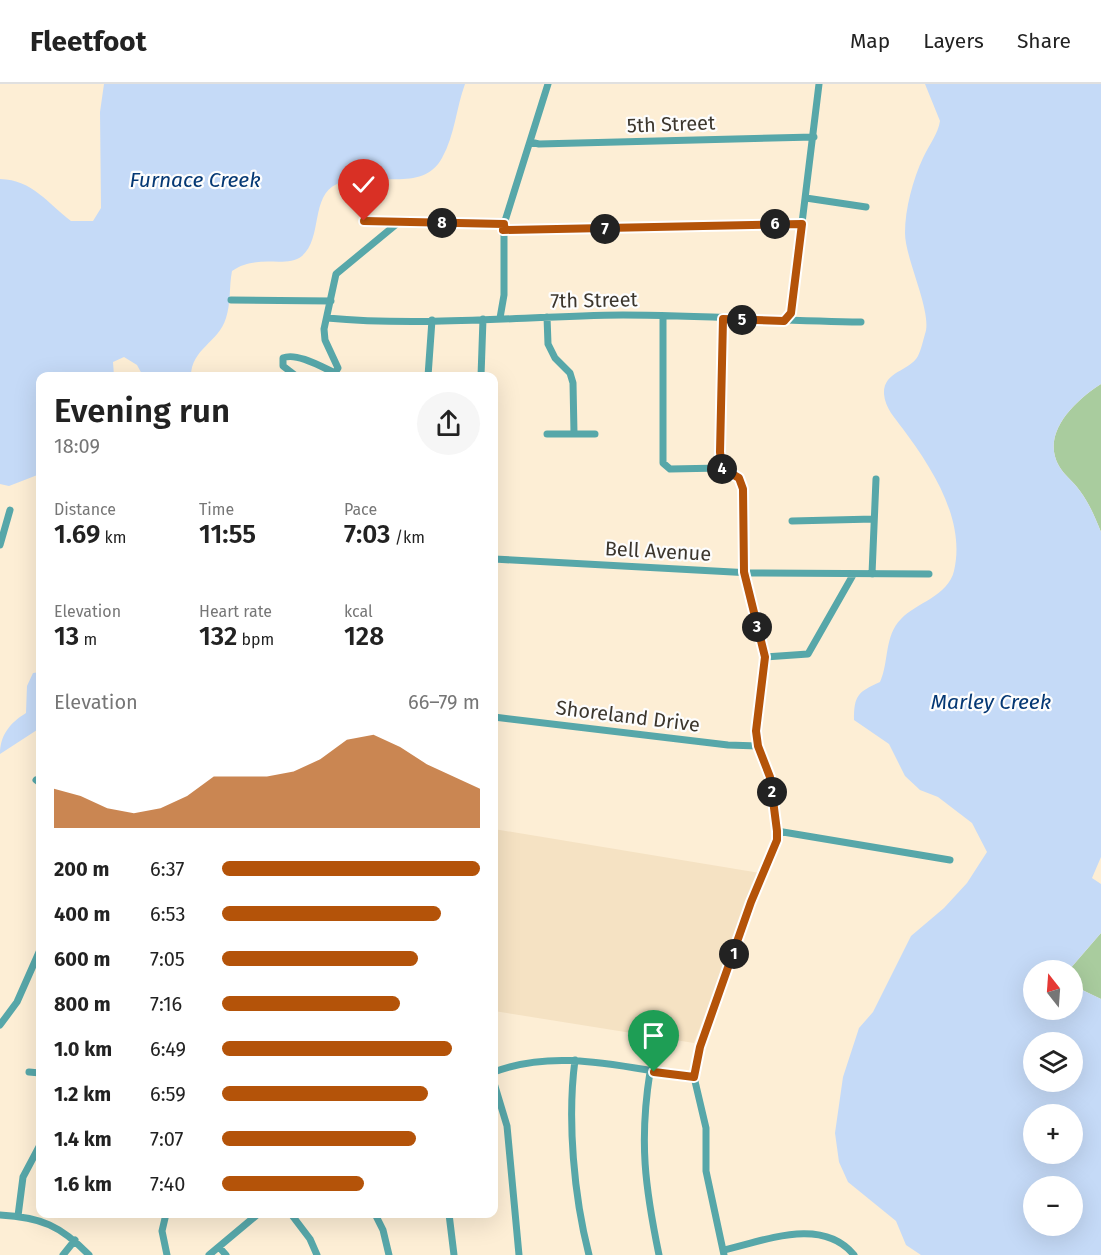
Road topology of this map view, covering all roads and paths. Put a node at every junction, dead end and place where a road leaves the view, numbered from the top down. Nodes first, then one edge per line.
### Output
1 (548, 84) edge
2 (819, 84) edge
3 (814, 137) junction
4 (530, 142) junction
5 (806, 198) junction
6 (866, 207) dead end
7 (364, 221) dead end
8 (399, 222) junction
9 (802, 224) junction
10 (503, 227) junction
11 (231, 300) dead end
12 (331, 301) junction
13 (547, 317) junction
14 (663, 317) junction
15 (327, 318) junction
16 (500, 318) junction
17 (483, 319) junction
18 (723, 319) junction
19 (432, 320) junction
20 (784, 321) junction
21 (861, 322) dead end
22 (291, 372) edge
23 (333, 372) edge
24 (336, 372) edge
25 (428, 372) edge
26 (481, 372) edge
27 (574, 433) junction
28 (547, 434) dead end
29 (595, 434) dead end
30 (722, 468) junction
31 (876, 479) dead end
32 (10, 510) dead end
33 (874, 519) junction
34 (792, 521) dead end
35 (0, 545) edge
36 (498, 560) edge
37 (744, 572) junction
38 (872, 574) junction
39 (929, 574) dead end
40 (853, 575) junction
41 (765, 657) junction
42 (498, 717) edge
43 (758, 746) junction
44 (777, 831) junction
45 (950, 860) dead end
46 (36, 959) edge
47 (0, 1025) edge
48 (574, 1060) junction
49 (29, 1071) dead end
50 (498, 1071) edge
51 (36, 1072) edge
52 (650, 1072) junction
53 (694, 1077) junction
54 (498, 1096) edge
55 (36, 1152) edge
56 (0, 1215) edge
57 (18, 1216) junction
58 (165, 1218) edge
59 (253, 1218) edge
60 (294, 1218) edge
61 (377, 1218) edge
62 (449, 1218) edge
63 (75, 1240) junction
64 (219, 1247) junction
65 (740, 1247) junction
66 (724, 1253) edge
67 (63, 1255) edge
68 (89, 1255) edge
69 (167, 1255) edge
70 (209, 1255) edge
71 (226, 1255) edge
72 (317, 1255) edge
73 (389, 1255) edge
74 (454, 1255) edge
75 (519, 1255) edge
76 (589, 1255) edge
77 (659, 1255) edge
78 (741, 1255) edge
79 (854, 1255) edge

1 - 4 street
2 - 3 street
3 - 4 street, 5th Street
3 - 5 street
4 - 10 street
5 - 6 street
5 - 9 street
7 - 8 street
8 - 10 street
8 - 12 street
9 - 10 street
9 - 20 street
10 - 16 street
11 - 12 street
12 - 15 street
13 - 14 street, 7th Street
13 - 16 street, 7th Street
13 - 27 street
14 - 18 street, 7th Street
14 - 30 street
15 - 19 street, 7th Street
15 - 24 street
16 - 17 street, 7th Street
17 - 19 street, 7th Street
17 - 26 street
18 - 20 street, 7th Street
18 - 30 street
19 - 25 street
20 - 21 street, 7th Street
22 - 23 street
27 - 28 street
27 - 29 street
30 - 37 street
31 - 33 street
32 - 35 street
33 - 34 street
33 - 38 street
36 - 37 street, Bell Avenue
37 - 40 street, Bell Avenue
37 - 41 street
38 - 39 street, Bell Avenue
38 - 40 street, Bell Avenue
40 - 41 street
41 - 43 street
42 - 43 street, Shoreland Drive
43 - 44 street
44 - 45 street
44 - 53 street
46 - 47 street
48 - 50 street
48 - 52 street
48 - 76 street
49 - 51 street
52 - 53 street
52 - 77 street
53 - 66 street
54 - 75 street
55 - 57 street
56 - 57 street
57 - 63 street
58 - 69 street
59 - 64 street
60 - 72 street
61 - 73 street
62 - 74 street
63 - 67 street
63 - 68 street
64 - 70 street
64 - 71 street
65 - 66 street
65 - 78 street
65 - 79 street

